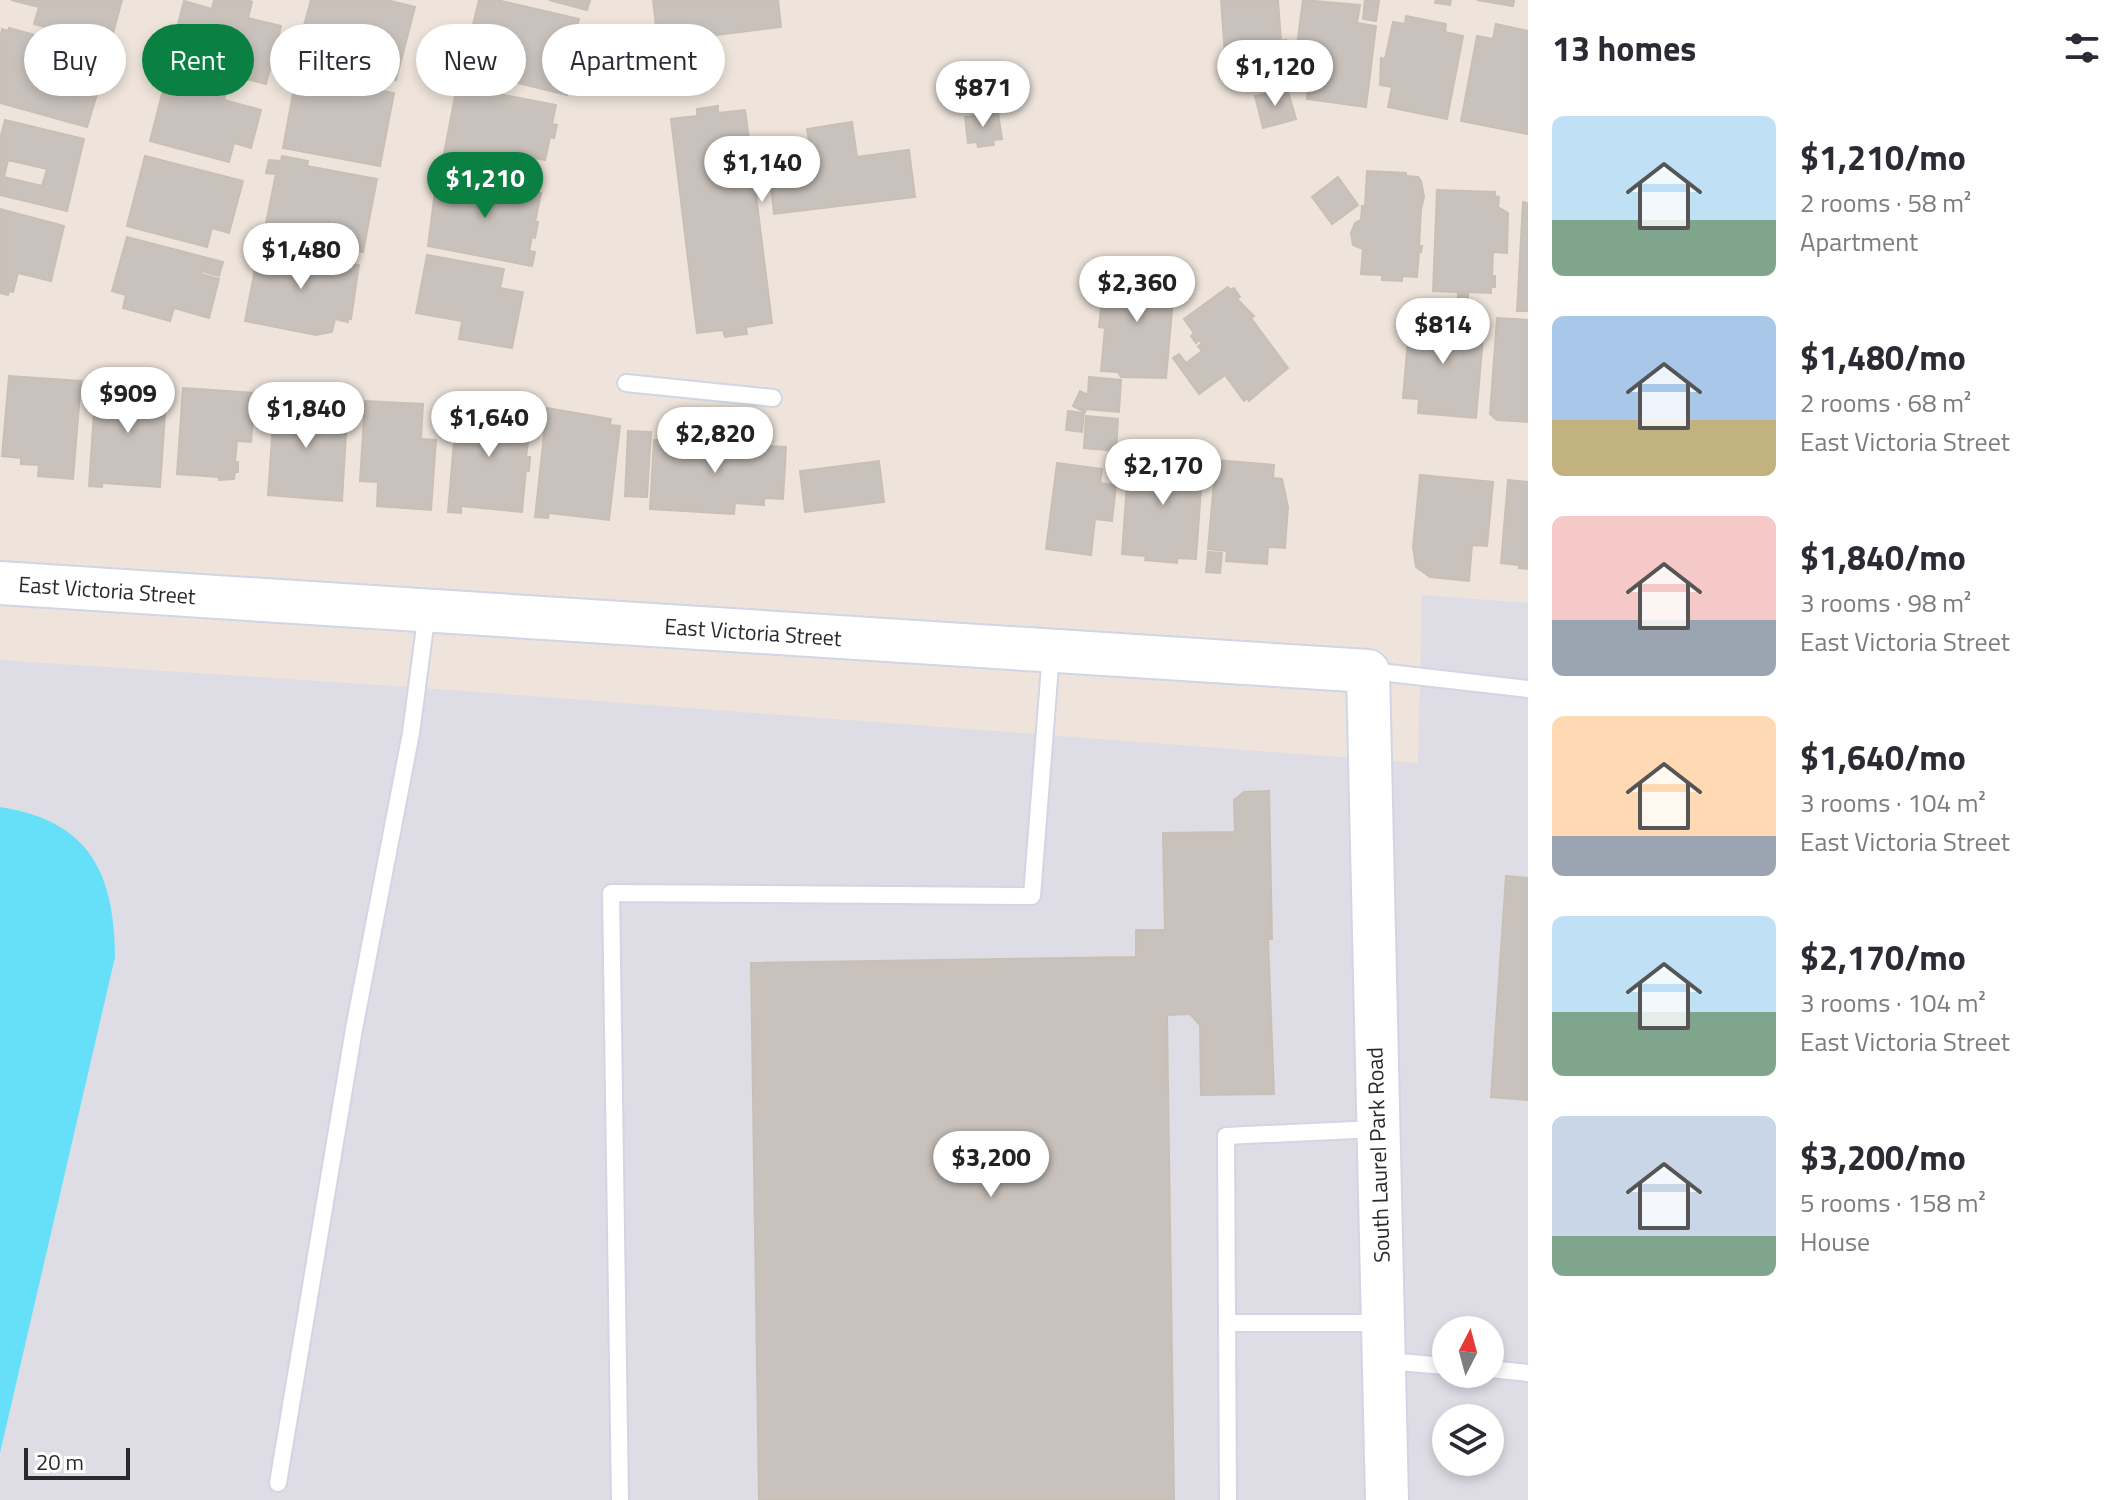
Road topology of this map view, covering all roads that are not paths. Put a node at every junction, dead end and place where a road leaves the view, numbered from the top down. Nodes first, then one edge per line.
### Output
1 (626, 383) dead end
2 (773, 398) dead end
3 (0, 583) edge
4 (427, 611) junction
5 (1051, 651) junction
6 (1368, 671) junction
7 (1528, 689) edge
8 (1377, 1129) junction
9 (1227, 1323) junction
10 (1384, 1342) junction
11 (1432, 1361) edge
12 (1504, 1370) edge
13 (1528, 1373) edge
14 (278, 1483) dead end
15 (620, 1500) edge
16 (1228, 1500) edge
17 (1387, 1500) edge

1 - 2 lane
3 - 4 street, East Victoria Street
4 - 5 street, East Victoria Street
4 - 14 lane
5 - 6 street, East Victoria Street
5 - 15 lane
6 - 7 lane
6 - 8 street, South Laurel Park Road
8 - 9 lane
8 - 10 street, South Laurel Park Road
9 - 10 lane
9 - 16 lane
10 - 11 lane
10 - 17 street, South Laurel Park Road
12 - 13 lane

